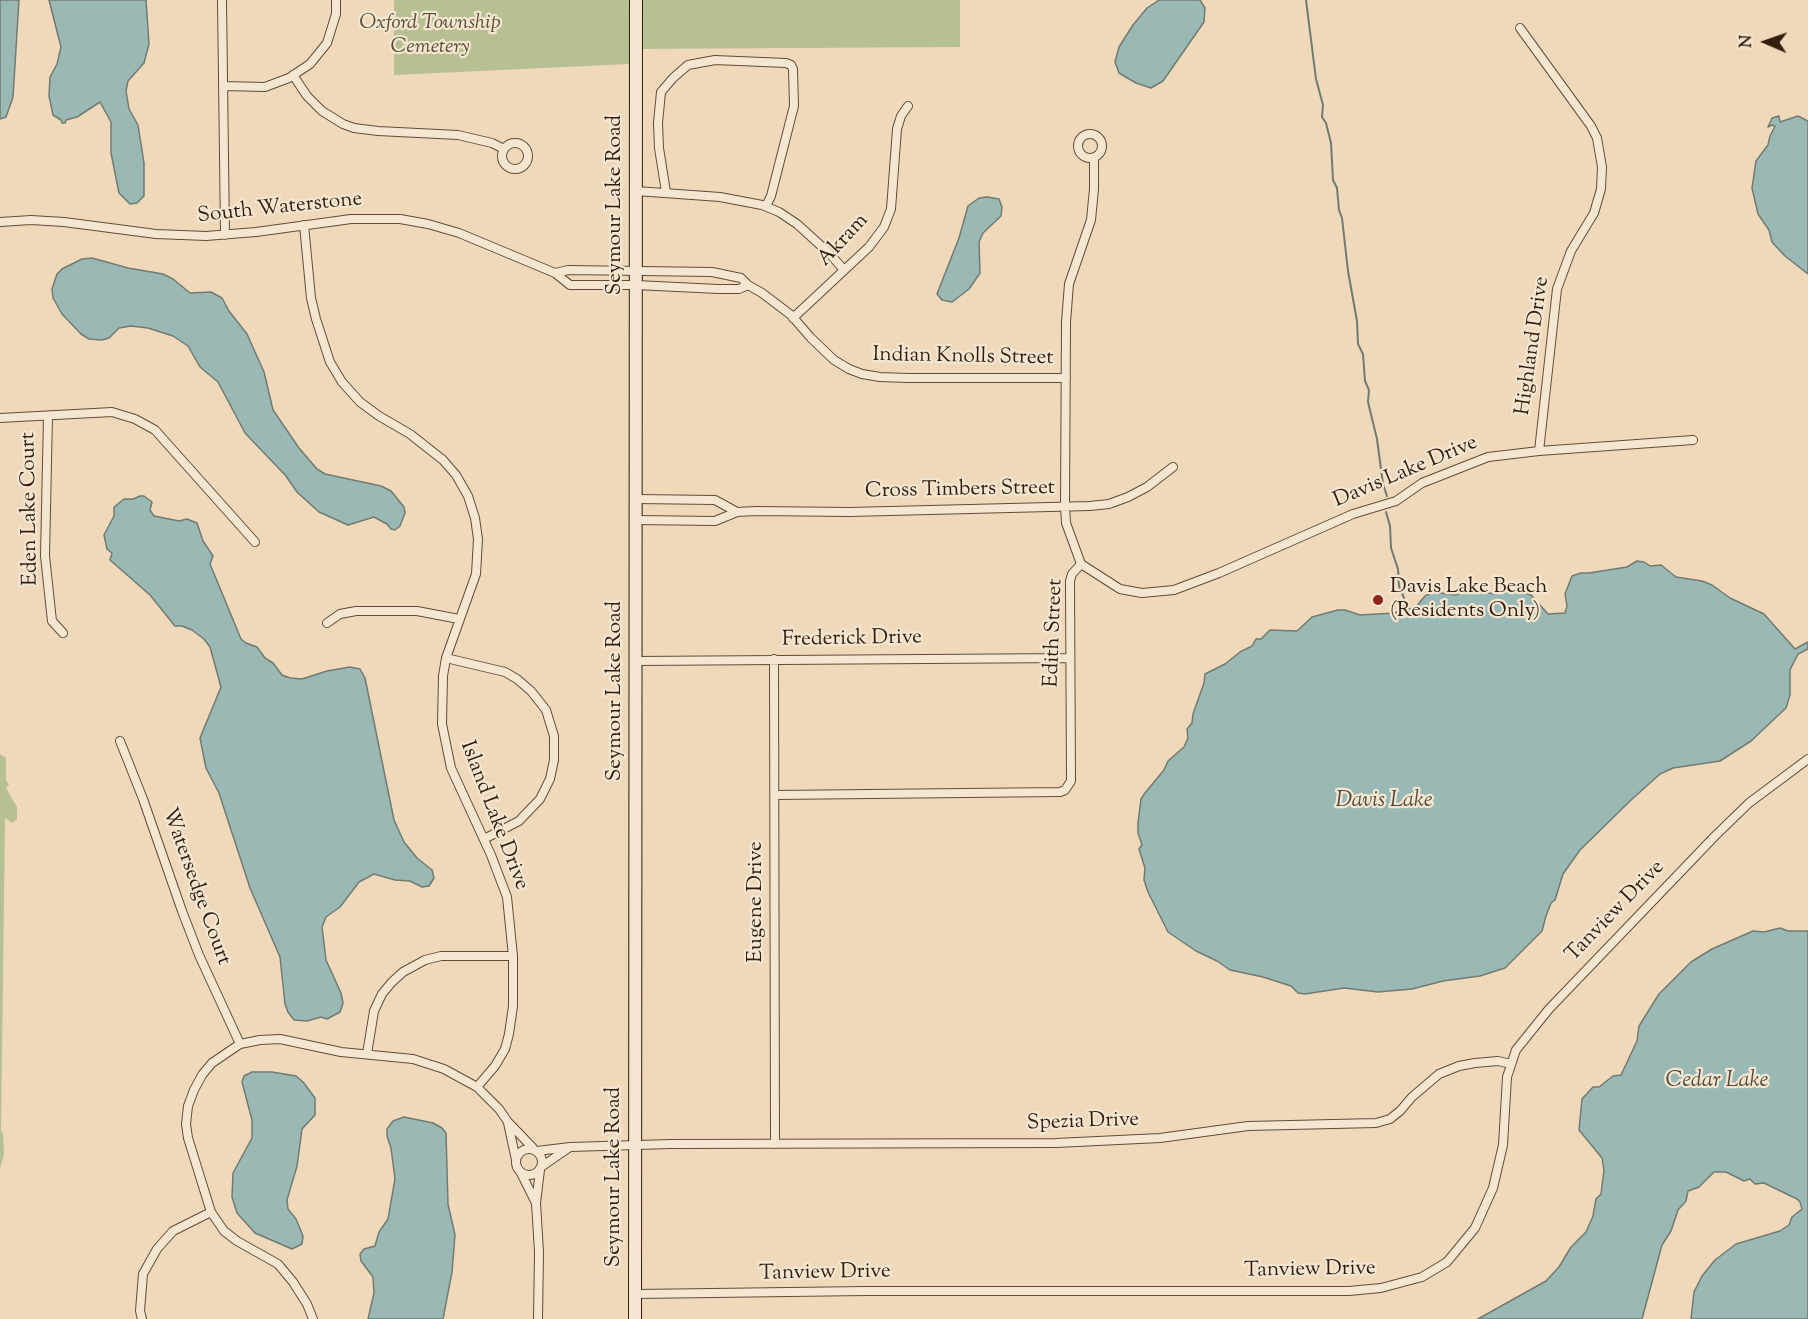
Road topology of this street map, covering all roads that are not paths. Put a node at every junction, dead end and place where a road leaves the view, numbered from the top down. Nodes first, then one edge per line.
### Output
1 (222, 0) edge
2 (336, 0) edge
3 (636, 0) edge
4 (1520, 28) dead end
5 (293, 75) junction
6 (223, 87) junction
7 (908, 106) dead end
8 (504, 149) dead end
9 (1094, 158) dead end
10 (636, 191) junction
11 (666, 192) junction
12 (766, 206) junction
13 (0, 222) edge
14 (304, 225) junction
15 (225, 235) junction
16 (636, 270) junction
17 (844, 270) junction
18 (555, 273) junction
19 (636, 285) junction
20 (748, 285) junction
21 (793, 318) junction
22 (1066, 378) junction
23 (48, 416) junction
24 (0, 418) edge
25 (1693, 440) dead end
26 (1539, 451) junction
27 (1173, 467) dead end
28 (636, 499) junction
29 (1065, 506) junction
30 (736, 512) junction
31 (636, 520) junction
32 (255, 542) dead end
33 (1081, 564) junction
34 (459, 619) junction
35 (327, 623) dead end
36 (63, 633) dead end
37 (446, 658) junction
38 (1070, 658) junction
39 (774, 659) junction
40 (635, 661) junction
41 (120, 741) dead end
42 (1808, 759) edge
43 (775, 795) junction
44 (483, 839) junction
45 (513, 956) junction
46 (240, 1044) junction
47 (367, 1054) junction
48 (1510, 1064) junction
49 (477, 1087) junction
50 (508, 1122) junction
51 (775, 1144) junction
52 (635, 1145) junction
53 (570, 1147) junction
54 (535, 1149) junction
55 (516, 1161) junction
56 (540, 1168) junction
57 (521, 1173) junction
58 (536, 1203) junction
59 (211, 1212) junction
60 (635, 1294) junction
61 (142, 1319) edge
62 (313, 1319) edge
63 (538, 1319) edge
64 (635, 1319) edge

1 - 6 street
2 - 5 street
3 - 10 street, Seymour Lake Road
4 - 26 street, Highland Drive
5 - 6 street
5 - 8 street
6 - 15 street
7 - 17 street, Akram
9 - 22 street, Edith Street
10 - 11 street
10 - 16 street, Seymour Lake Road
11 - 12 street
11 - 12 street
12 - 17 street
13 - 15 street, South Waterstone
14 - 15 street, South Waterstone
14 - 18 street, South Waterstone
14 - 34 street, Island Lake Drive
16 - 18 street, South Waterstone
16 - 19 street, Seymour Lake Road
16 - 20 street, Indian Knolls Street
17 - 21 street, Akram
18 - 19 street, South Waterstone
19 - 20 street
19 - 28 street, Seymour Lake Road
20 - 21 street, Indian Knolls Street
21 - 22 street, Indian Knolls Street
22 - 29 street, Edith Street
23 - 24 street
23 - 32 street
23 - 36 street, Eden Lake Court
25 - 26 street, Davis Lake Drive
26 - 33 street, Davis Lake Drive
27 - 29 street, Cross Timbers Street
28 - 30 street, Cross Timbers Street
28 - 31 street, Seymour Lake Road
29 - 30 street, Cross Timbers Street
29 - 33 street, Edith Street
30 - 31 street, Cross Timbers Street
31 - 40 street, Seymour Lake Road
33 - 38 street, Edith Street
34 - 35 street
34 - 37 street, Island Lake Drive
37 - 44 street, Island Lake Drive
37 - 44 street
38 - 39 street, Frederick Drive
38 - 43 street, Edith Street
39 - 40 street, Frederick Drive
39 - 43 street, Eugene Drive
40 - 52 street, Seymour Lake Road
41 - 46 street, Watersedge Court
42 - 48 street, Tanview Drive
43 - 51 street, Eugene Drive
44 - 45 street, Island Lake Drive
45 - 47 street
45 - 49 street, Island Lake Drive
46 - 47 street
46 - 59 street
47 - 49 street
48 - 51 street, Spezia Drive
48 - 60 street, Tanview Drive
49 - 50 street
50 - 54 street
50 - 55 street
51 - 52 street, Spezia Drive
52 - 53 street, Spezia Drive
52 - 60 street, Seymour Lake Road
53 - 54 street, Spezia Drive
53 - 56 street
54 - 55 street
54 - 56 street
55 - 57 street
56 - 57 street
56 - 58 street
57 - 58 street
58 - 63 street
59 - 61 street
59 - 62 street
60 - 64 street, Seymour Lake Road

